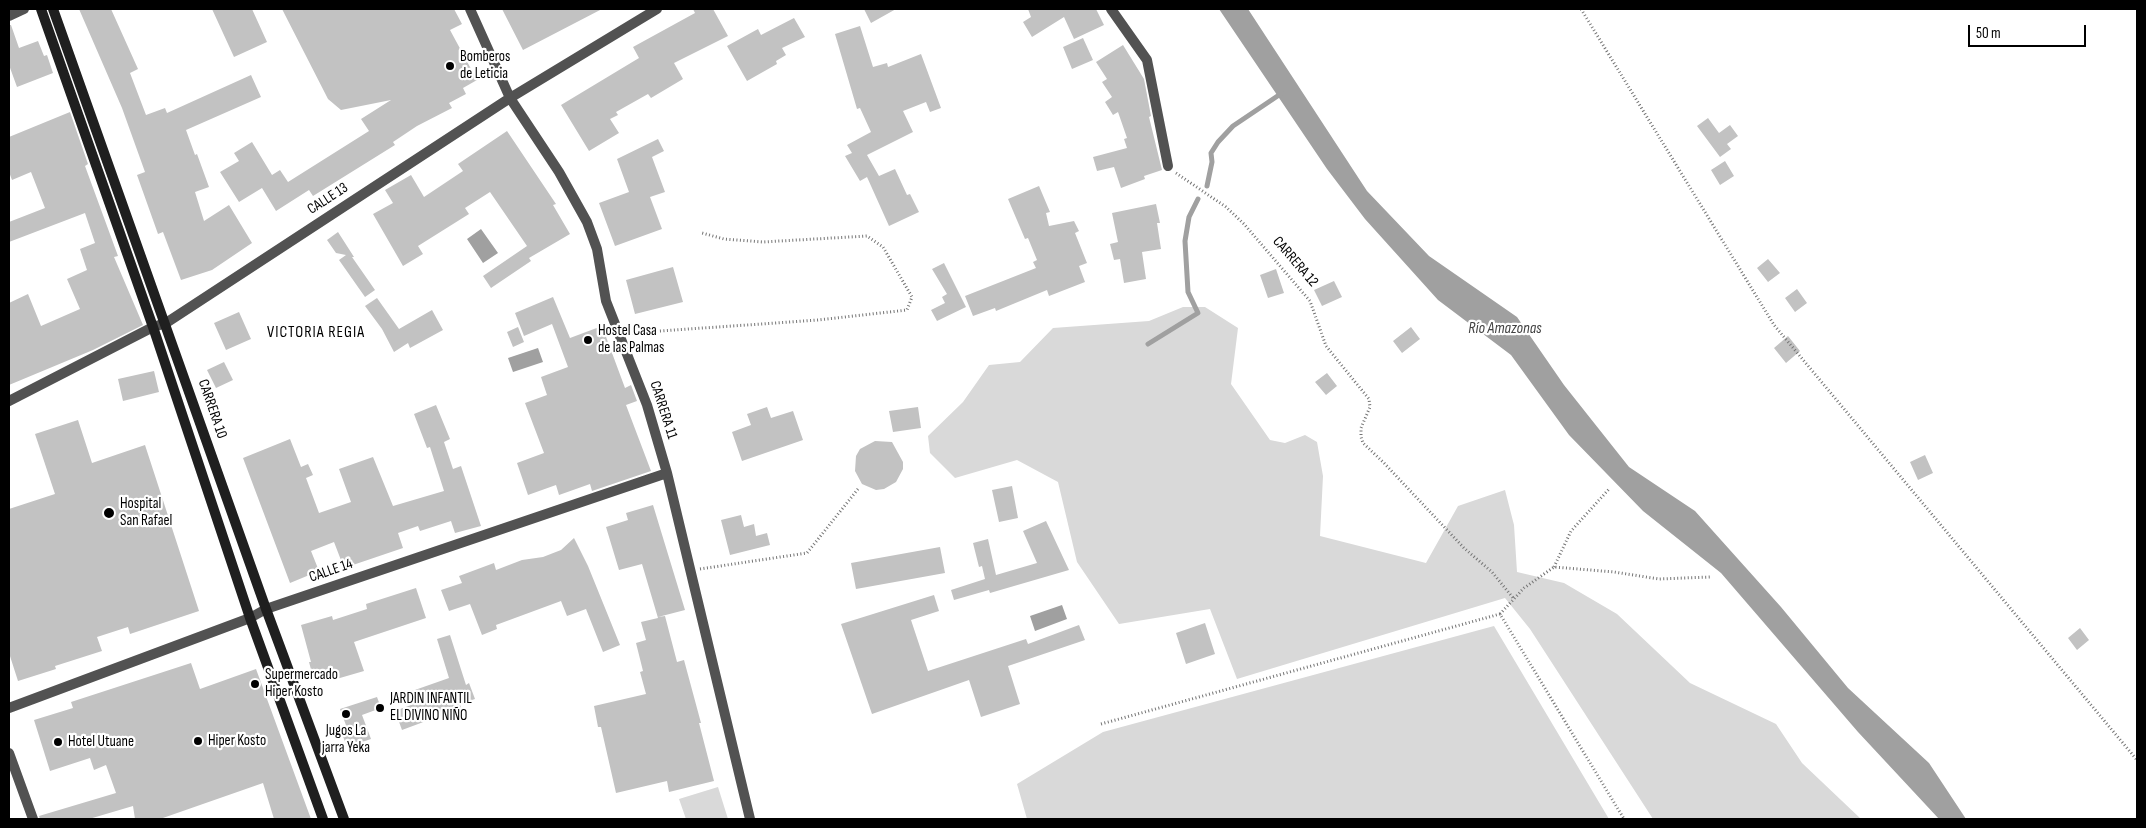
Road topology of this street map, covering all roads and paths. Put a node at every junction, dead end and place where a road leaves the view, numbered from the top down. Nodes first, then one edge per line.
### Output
1 (24, 9) edge
2 (41, 9) edge
3 (53, 9) edge
4 (470, 9) edge
5 (657, 9) edge
6 (1111, 9) edge
7 (1580, 9) edge
8 (9, 16) edge
9 (510, 98) junction
10 (1168, 166) joint
11 (702, 233) dead end
12 (166, 323) junction
13 (153, 327) junction
14 (618, 334) junction
15 (9, 401) edge
16 (667, 473) junction
17 (1610, 488) dead end
18 (858, 490) dead end
19 (1554, 567) junction
20 (691, 570) junction
21 (1710, 576) dead end
22 (1514, 599) junction
23 (266, 609) junction
24 (1500, 614) junction
25 (250, 618) junction
26 (9, 708) edge
27 (1101, 724) dead end
28 (9, 753) edge
29 (2137, 760) edge
30 (33, 819) edge
31 (323, 819) edge
32 (344, 819) edge
33 (750, 819) edge
34 (1624, 819) edge

1 - 8 street
2 - 13 main road, CARRERA 10
3 - 12 main road, CARRERA 10
4 - 9 street, CARRERA 11
5 - 9 street, CALLE 13
6 - 10 street
7 - 29 path
9 - 12 street, CALLE 13
9 - 14 street, CARRERA 11
10 - 22 path, CARRERA 12
11 - 14 path
12 - 13 street, CALLE 13
12 - 23 main road, CARRERA 10
13 - 15 street, CALLE 13
13 - 25 main road, CARRERA 10
14 - 16 street, CARRERA 11
16 - 20 street, CARRERA 11
16 - 23 street, CALLE 14
17 - 19 path
18 - 20 path
19 - 21 path
19 - 22 path
20 - 33 street, CARRERA 11
22 - 24 path
23 - 25 street, CALLE 14
23 - 32 main road, CARRERA 10
24 - 27 path
24 - 34 path
25 - 26 street, CALLE 14
25 - 31 main road, CARRERA 10
28 - 30 street

